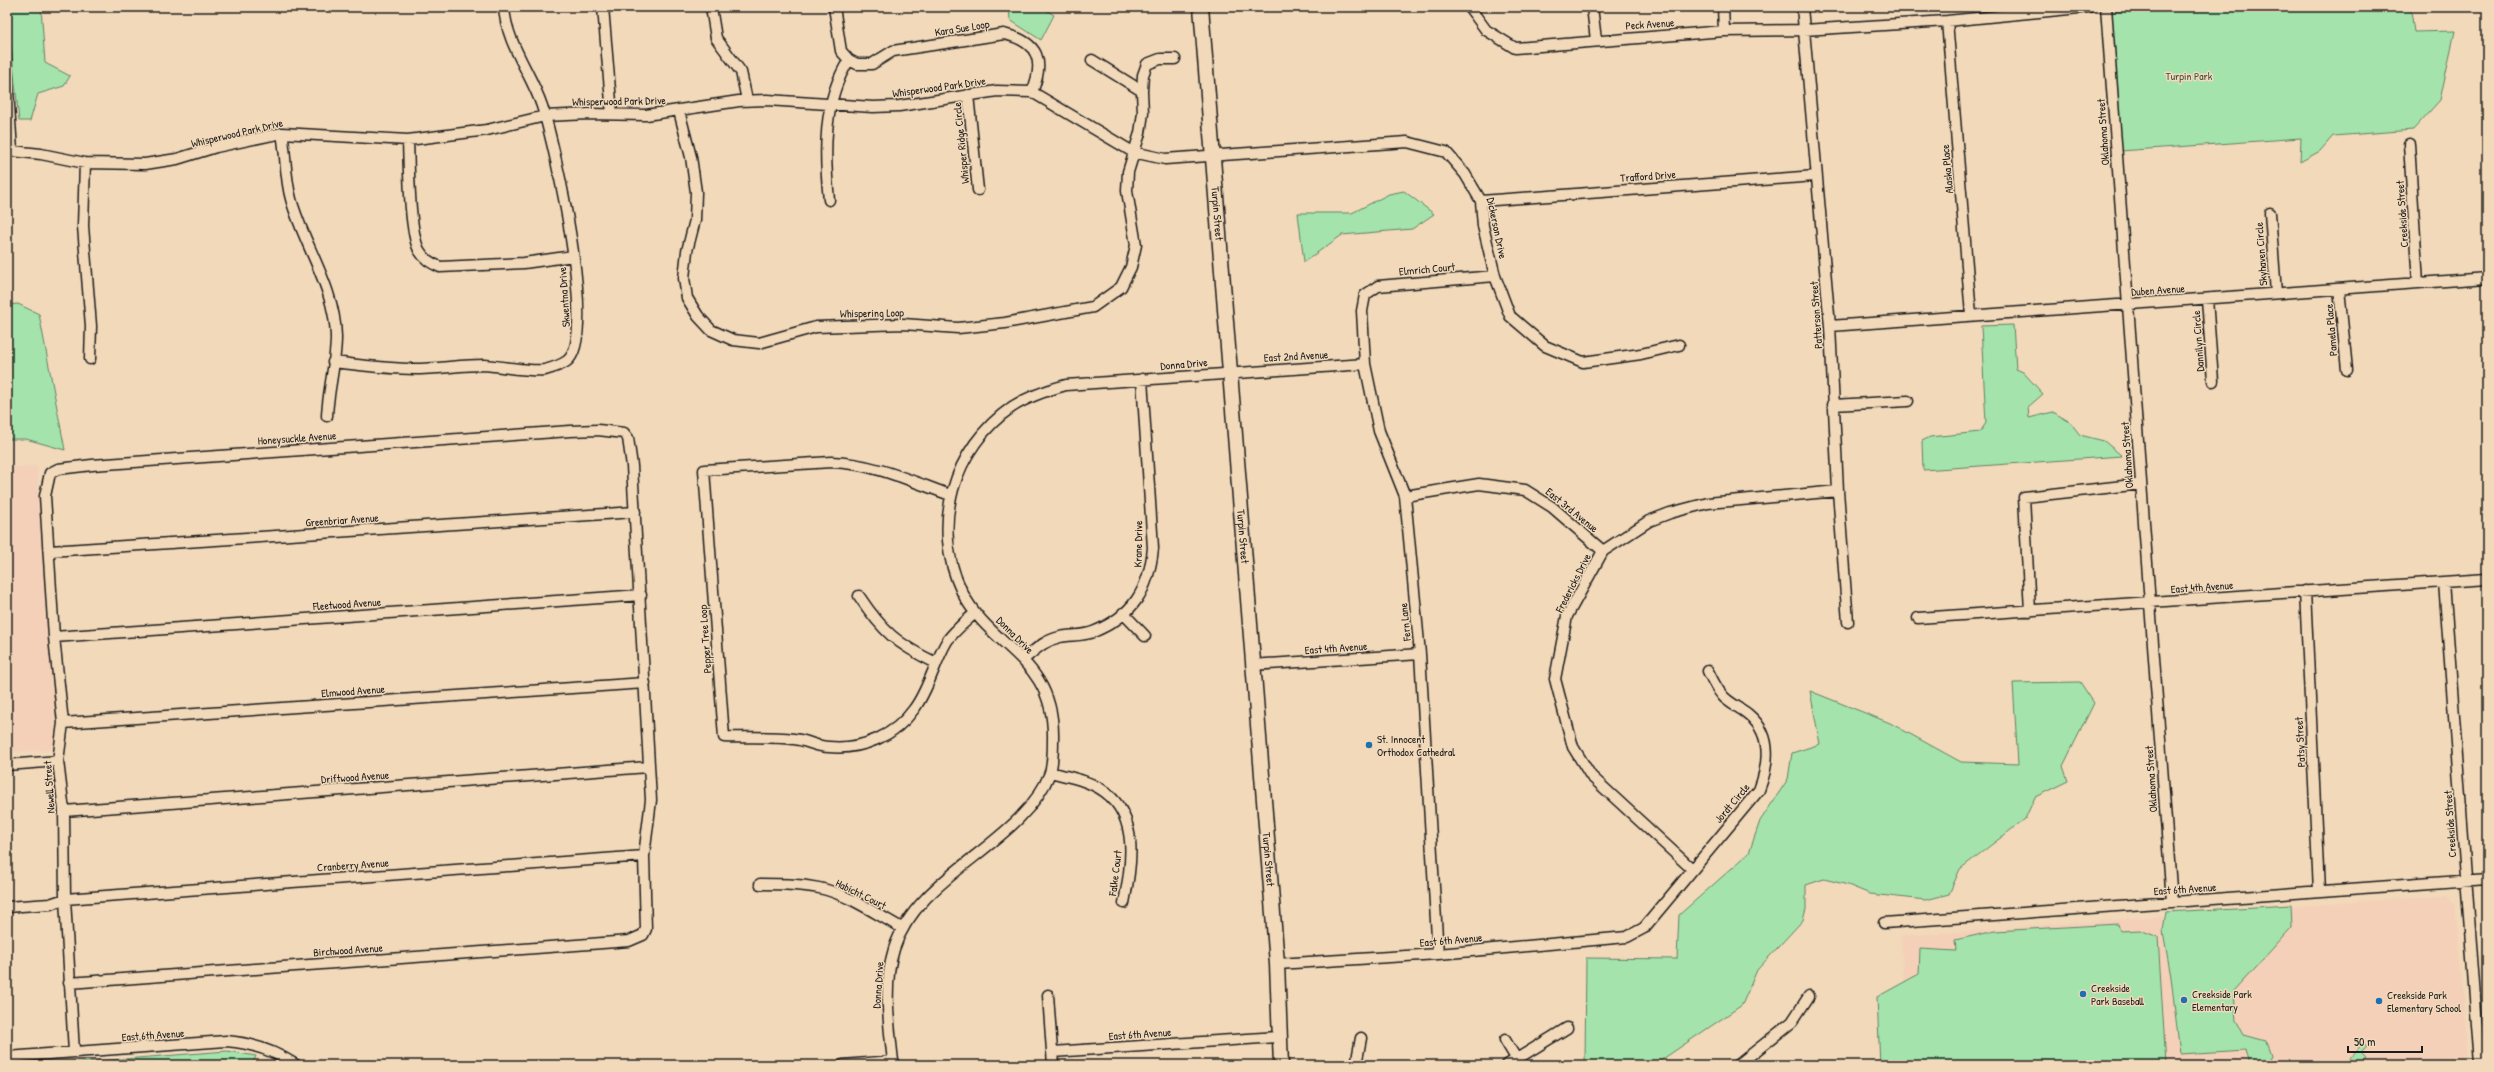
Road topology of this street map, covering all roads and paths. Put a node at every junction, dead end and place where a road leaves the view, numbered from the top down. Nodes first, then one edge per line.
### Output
1 (504, 7) edge
2 (603, 7) edge
3 (711, 7) edge
4 (834, 7) edge
5 (1201, 7) edge
6 (1469, 7) edge
7 (1592, 7) edge
8 (1723, 7) edge
9 (1802, 7) edge
10 (2090, 7) edge
11 (2106, 7) edge
12 (1947, 21) junction
13 (1804, 30) junction
14 (1724, 31) junction
15 (1596, 40) junction
16 (1175, 59) dead end
17 (849, 60) junction
18 (1092, 60) dead end
19 (7, 74) edge
20 (1142, 91) junction
21 (1032, 92) junction
22 (968, 95) junction
23 (748, 100) junction
24 (831, 106) junction
25 (679, 112) junction
26 (612, 114) junction
27 (545, 116) junction
28 (282, 133) junction
29 (408, 140) junction
30 (2409, 144) dead end
31 (1133, 152) junction
32 (1214, 156) junction
33 (85, 163) junction
34 (1815, 176) junction
35 (978, 190) dead end
36 (829, 200) dead end
37 (1482, 201) junction
38 (2270, 213) dead end
39 (573, 256) junction
40 (1495, 276) junction
41 (2487, 278) edge
42 (2418, 283) junction
43 (2339, 289) junction
44 (2276, 293) junction
45 (1365, 295) joint
46 (2207, 299) junction
47 (2128, 304) junction
48 (1971, 315) junction
49 (1830, 326) junction
50 (1679, 345) dead end
51 (90, 359) dead end
52 (333, 362) junction
53 (1365, 364) junction
54 (2347, 370) dead end
55 (1229, 372) junction
56 (1142, 379) junction
57 (2213, 381) dead end
58 (1908, 401) dead end
59 (1832, 405) junction
60 (327, 416) dead end
61 (2141, 484) junction
62 (1838, 491) junction
63 (950, 495) junction
64 (45, 496) joint
65 (1405, 496) junction
66 (635, 512) junction
67 (50, 551) junction
68 (1603, 551) junction
69 (2487, 579) edge
70 (2444, 582) junction
71 (2305, 591) junction
72 (641, 595) junction
73 (859, 596) dead end
74 (2150, 602) junction
75 (2030, 611) junction
76 (975, 613) junction
77 (1123, 613) junction
78 (1918, 618) dead end
79 (1848, 622) dead end
80 (1145, 636) dead end
81 (54, 637) junction
82 (1420, 654) junction
83 (1024, 659) junction
84 (936, 663) junction
85 (1252, 666) junction
86 (1708, 671) dead end
87 (645, 683) junction
88 (63, 723) junction
89 (58, 761) junction
90 (7, 764) edge
91 (648, 767) junction
92 (1050, 772) junction
93 (64, 811) junction
94 (644, 856) junction
95 (1692, 869) junction
96 (2487, 879) edge
97 (2466, 881) junction
98 (760, 884) dead end
99 (2319, 891) junction
100 (65, 899) junction
101 (2172, 902) junction
102 (1124, 903) dead end
103 (7, 907) edge
104 (1884, 923) dead end
105 (902, 928) junction
106 (1627, 937) joint
107 (1438, 954) junction
108 (1277, 964) junction
109 (69, 983) junction
110 (1048, 994) dead end
111 (1809, 996) dead end
112 (1567, 1028) dead end
113 (1278, 1037) junction
114 (1361, 1038) dead end
115 (1504, 1040) dead end
116 (74, 1052) junction
117 (1052, 1052) junction
118 (7, 1058) edge
119 (1517, 1060) junction
120 (894, 1063) edge
121 (296, 1065) edge
122 (843, 1065) edge
123 (1052, 1065) edge
124 (1281, 1065) edge
125 (1356, 1065) edge
126 (1507, 1065) edge
127 (1738, 1065) edge
128 (2480, 1065) edge

1 - 27 street, Skwentna Drive
2 - 26 street
3 - 23 street
4 - 17 street
5 - 32 street, Turpin Street
6 - 15 street, Peck Avenue
7 - 15 street
8 - 14 street
9 - 13 street, Patterson Street
10 - 12 street, Peck Avenue
11 - 47 street, Oklahoma Street
12 - 13 street, Peck Avenue
12 - 48 street, Alaska Place
13 - 14 street, Peck Avenue
13 - 34 street, Patterson Street
14 - 15 street, Peck Avenue
16 - 20 street, Whispering Loop
17 - 21 street, Kara Sue Loop
17 - 24 street
18 - 20 street
19 - 33 street, Whisperwood Park Drive
20 - 31 street, Whispering Loop
21 - 22 street, Whisperwood Park Drive
21 - 31 street, Whisperwood Park Drive
22 - 24 street, Whisperwood Park Drive
22 - 35 street, Whisper Ridge Circle
23 - 24 street, Whisperwood Park Drive
23 - 25 street, Whisperwood Park Drive
24 - 36 street
25 - 26 street, Whisperwood Park Drive
25 - 31 street, Whispering Loop
26 - 27 street, Whisperwood Park Drive
27 - 29 street, Whisperwood Park Drive
27 - 39 street, Skwentna Drive
28 - 29 street, Whisperwood Park Drive
28 - 33 street, Whisperwood Park Drive
28 - 52 street
29 - 39 street
30 - 42 street, Creekside Street
31 - 32 street, Whisperwood Park Drive
32 - 37 street, Dickerson Drive
32 - 55 street, Turpin Street
33 - 51 street
34 - 37 street, Trafford Drive
34 - 49 street, Patterson Street
37 - 40 street, Dickerson Drive
38 - 44 street, Skyhaven Circle
39 - 52 street, Skwentna Drive
40 - 45 street, Elmrich Court
40 - 50 street, Dickerson Drive
41 - 42 street, Duben Avenue
42 - 43 street, Duben Avenue
43 - 44 street, Duben Avenue
43 - 54 street, Pamela Place
44 - 46 street, Duben Avenue
45 - 53 street, Fern Lane
46 - 47 street, Duben Avenue
46 - 57 street, Dannilyn Circle
47 - 48 street, Duben Avenue
47 - 61 street, Oklahoma Street
48 - 49 street, Duben Avenue
49 - 59 street, Patterson Street
52 - 60 street
53 - 55 street, East 2nd Avenue
53 - 65 street, Fern Lane
55 - 56 street, Donna Drive
55 - 85 street, Turpin Street
56 - 63 street, Donna Drive
56 - 77 street, Krane Drive
58 - 59 street
59 - 62 street, Patterson Street
61 - 74 street, Oklahoma Street
61 - 75 street
62 - 68 street, Fredericks Drive
62 - 79 street, Patterson Street
63 - 76 street, Donna Drive
63 - 84 street, Pepper Tree Loop
64 - 66 street, Honeysuckle Avenue
64 - 67 street, Newell Street
65 - 68 street, East 3rd Avenue
65 - 82 street, Fern Lane
66 - 67 street, Greenbriar Avenue
66 - 72 street
67 - 81 street, Newell Street
68 - 95 street, Fredericks Drive
69 - 70 street, East 4th Avenue
70 - 71 street, East 4th Avenue
70 - 97 street, Creekside Street
71 - 74 street, East 4th Avenue
71 - 99 street, Patsy Street
72 - 81 street, Fleetwood Avenue
72 - 87 street
73 - 84 street
74 - 75 street, East 4th Avenue
74 - 101 street, Oklahoma Street
75 - 78 street, East 4th Avenue
76 - 83 street, Donna Drive
76 - 84 street, Pepper Tree Loop
77 - 80 street
77 - 83 street, Krane Drive
81 - 88 street, Newell Street
82 - 85 street, East 4th Avenue
82 - 107 street, Fern Lane
83 - 92 street, Donna Drive
85 - 108 street, Turpin Street
86 - 95 street, Jordt Circle
87 - 88 street, Elmwood Avenue
87 - 91 street
88 - 89 street, Newell Street
89 - 90 street
89 - 93 street, Newell Street
91 - 93 street, Driftwood Avenue
91 - 94 street
92 - 102 street, Falke Court
92 - 105 street, Donna Drive
93 - 100 street, Newell Street
94 - 100 street, Cranberry Avenue
94 - 109 street, Birchwood Avenue
95 - 106 street, Jordt Circle
96 - 97 street, East 6th Avenue
97 - 99 street, East 6th Avenue
97 - 128 street, Creekside Street
98 - 105 street, Habicht Court
99 - 101 street, East 6th Avenue
100 - 103 street, Cranberry Avenue
100 - 109 street, Newell Street
101 - 104 street, East 6th Avenue
105 - 120 street, Donna Drive
106 - 107 street, East 6th Avenue
107 - 108 street, East 6th Avenue
108 - 113 street, Turpin Street
109 - 116 street, Newell Street
110 - 117 street
111 - 127 street
112 - 119 street
113 - 117 street, East 6th Avenue
113 - 124 street, Turpin Street
114 - 125 street
115 - 119 street
116 - 118 street, East 6th Avenue
116 - 121 street, East 6th Avenue
117 - 123 street
119 - 126 street
120 - 122 street

